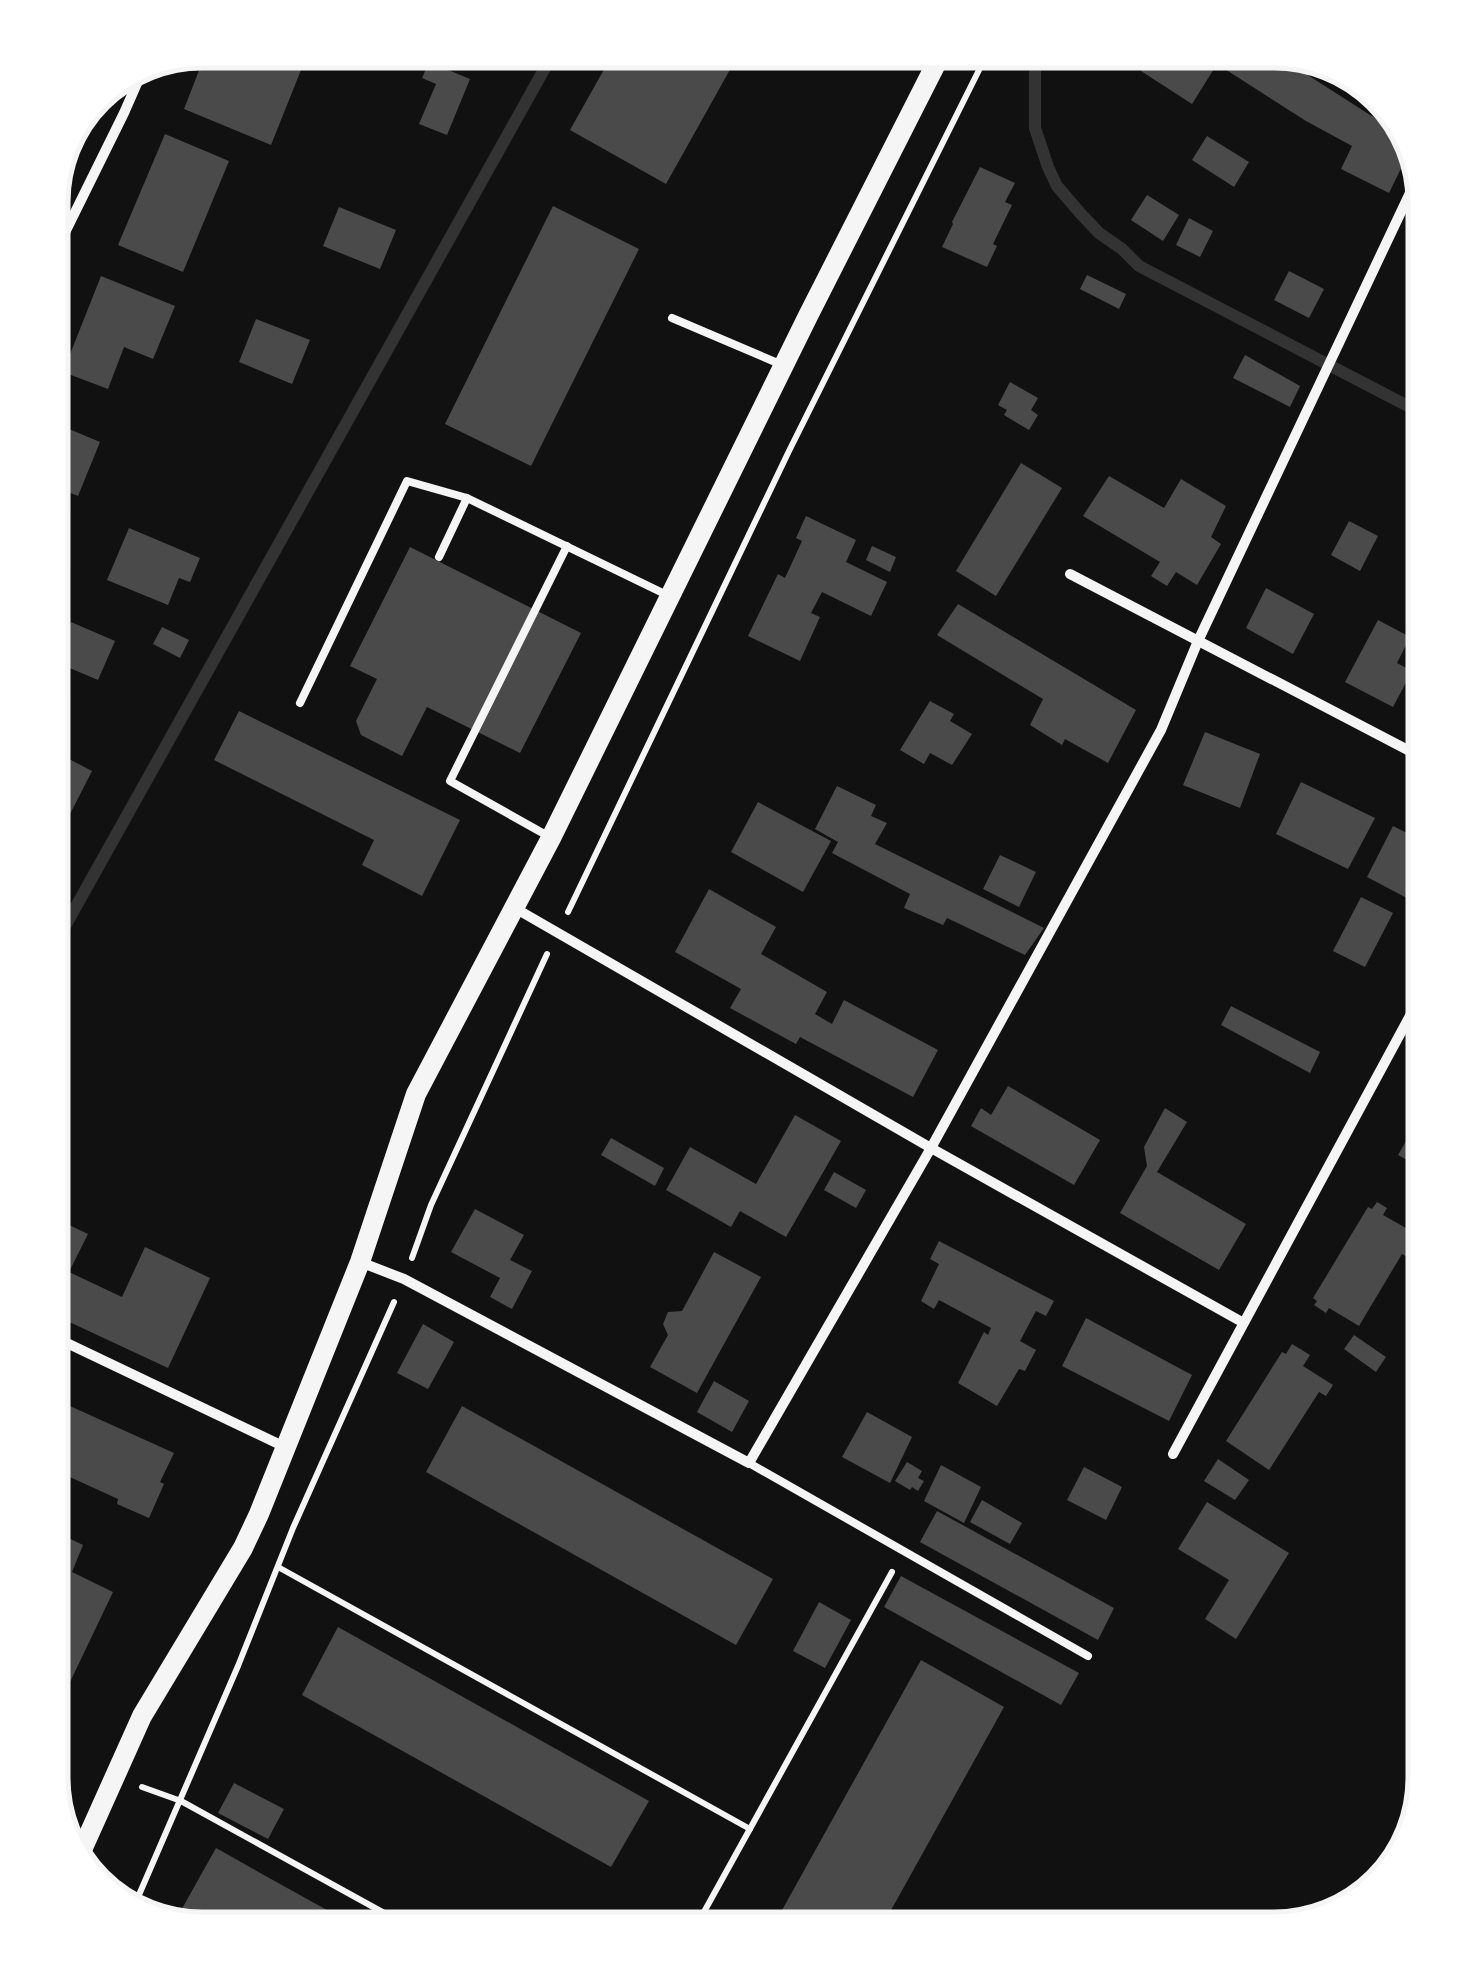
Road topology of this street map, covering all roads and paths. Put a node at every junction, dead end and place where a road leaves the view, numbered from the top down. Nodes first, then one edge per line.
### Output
1 (933, 68) edge
2 (980, 68) edge
3 (137, 84) edge
4 (1408, 198) edge
5 (68, 226) edge
6 (672, 318) dead end
7 (784, 366) junction
8 (467, 498) junction
9 (567, 546) junction
10 (439, 557) dead end
11 (1070, 574) dead end
12 (671, 597) junction
13 (1198, 641) junction
14 (300, 702) dead end
15 (1408, 750) edge
16 (552, 838) junction
17 (514, 908) junction
18 (557, 934) junction
19 (1408, 1019) edge
20 (931, 1148) junction
21 (360, 1262) junction
22 (404, 1279) junction
23 (1242, 1322) junction
24 (67, 1343) edge
25 (286, 1448) junction
26 (1173, 1454) dead end
27 (749, 1463) junction
28 (903, 1552) junction
29 (278, 1567) junction
30 (1088, 1656) dead end
31 (113, 1778) junction
32 (182, 1800) junction
33 (750, 1829) junction
34 (85, 1843) edge
35 (138, 1897) edge
36 (383, 1912) edge
37 (704, 1912) edge

1 - 7 main road
2 - 18 path
3 - 5 street
4 - 13 street
6 - 7 lane
7 - 12 main road
8 - 9 lane
8 - 10 lane
8 - 14 lane
9 - 12 lane
9 - 16 lane
11 - 13 street
12 - 16 main road
13 - 15 street
13 - 20 street
16 - 17 main road
17 - 18 street
17 - 21 main road
18 - 20 street
18 - 22 path
19 - 23 street
20 - 23 street
20 - 27 street
21 - 22 street
21 - 25 main road
22 - 27 street
22 - 29 path
23 - 26 street
24 - 25 street
25 - 31 main road
27 - 28 lane
28 - 30 lane
28 - 33 path
29 - 32 path
29 - 33 path
31 - 32 path
31 - 34 main road
32 - 35 path
32 - 36 path
33 - 37 path

